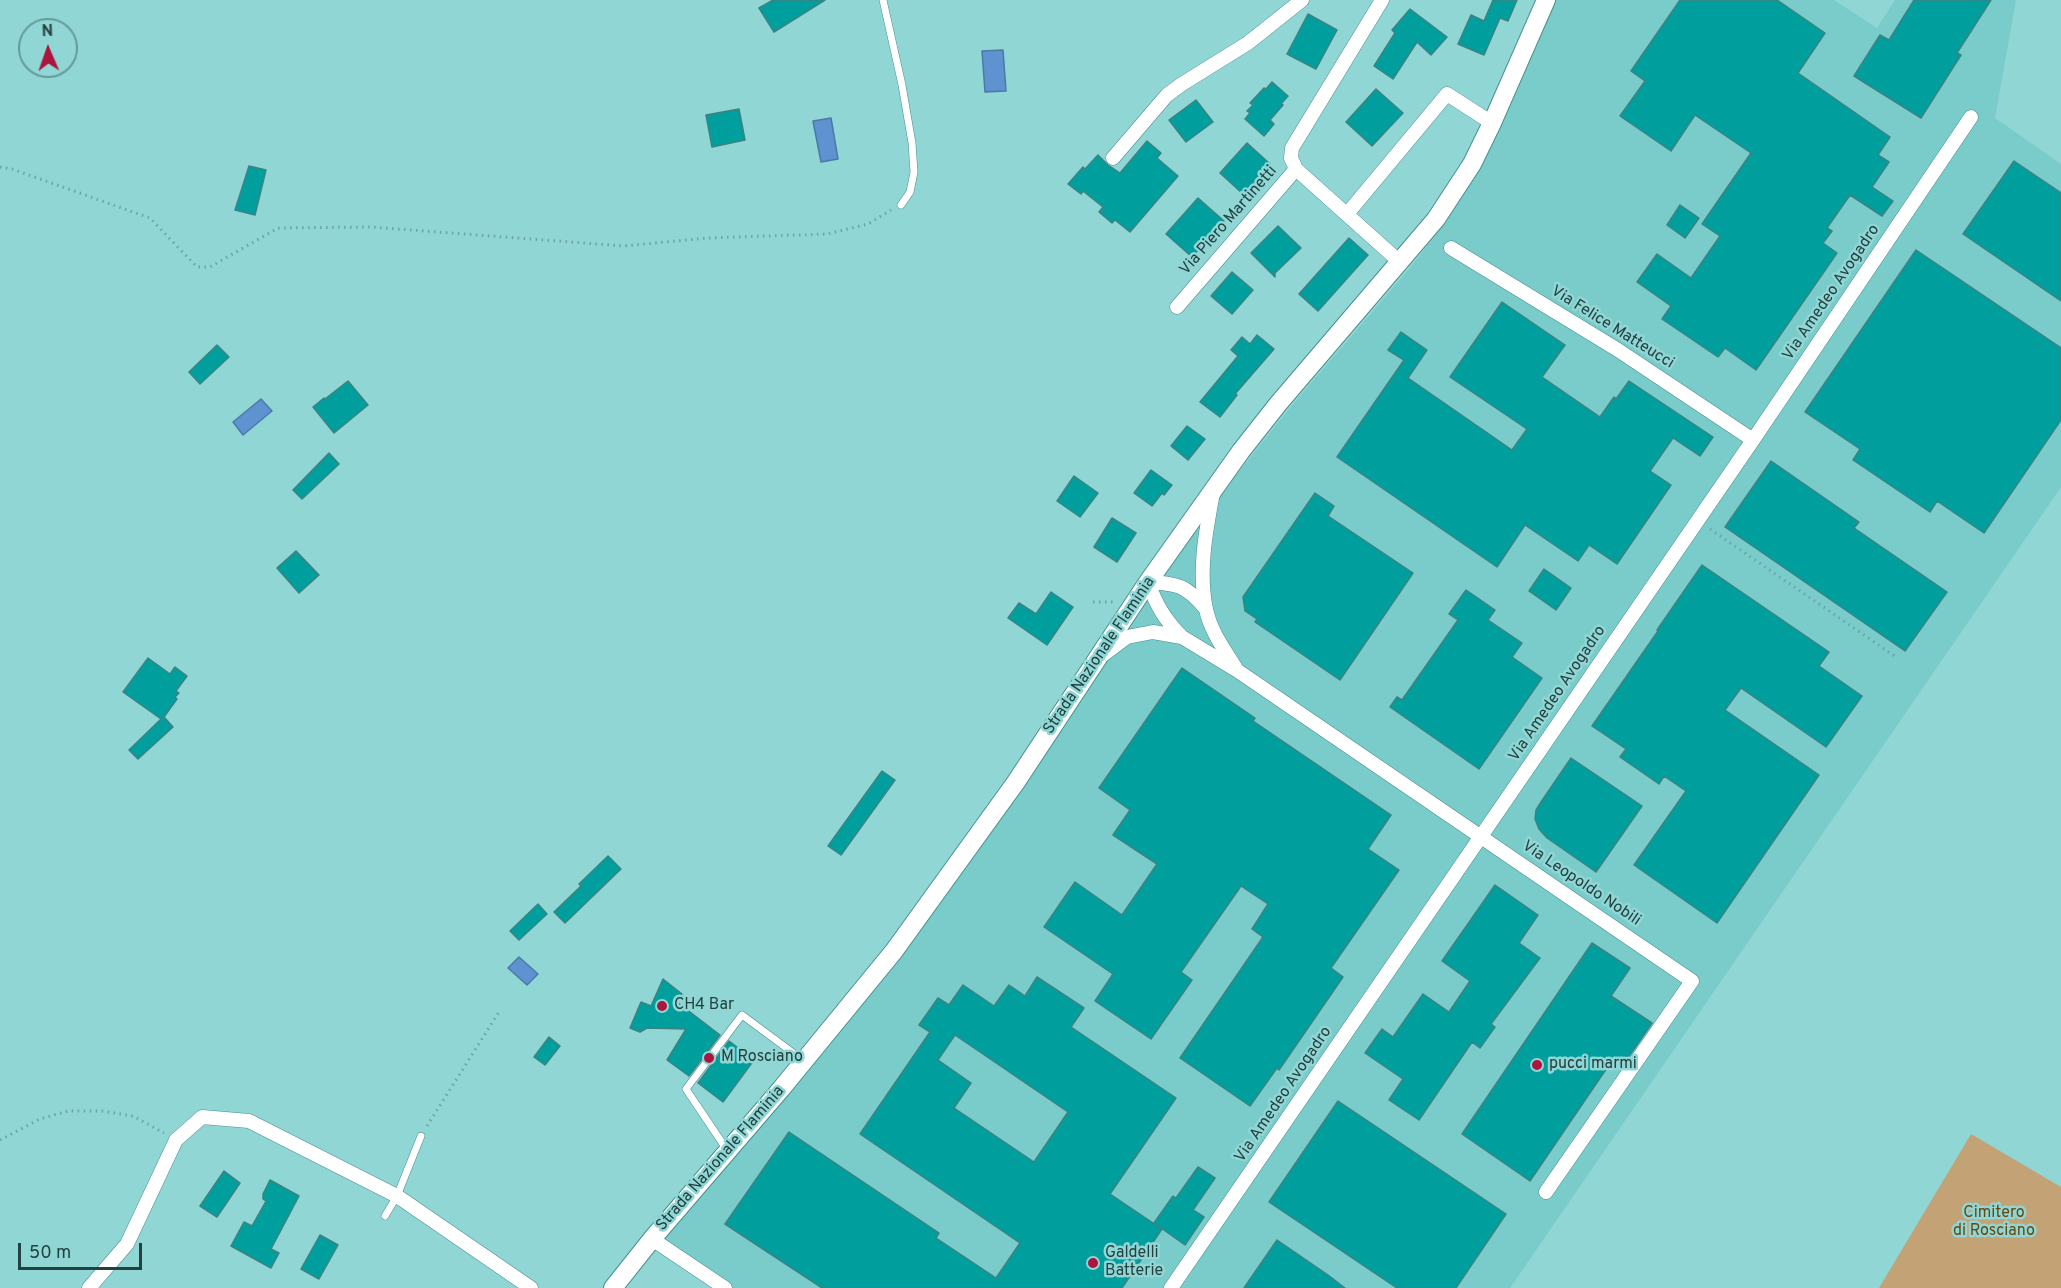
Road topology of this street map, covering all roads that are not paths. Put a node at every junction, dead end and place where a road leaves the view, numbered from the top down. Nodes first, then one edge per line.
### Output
1 (883, 0) edge
2 (1302, 0) edge
3 (1382, 0) edge
4 (1546, 0) edge
5 (1971, 117) dead end
6 (1492, 123) junction
7 (1113, 158) dead end
8 (1296, 169) junction
9 (901, 204) road end
10 (1347, 214) junction
11 (1451, 248) dead end
12 (1401, 263) junction
13 (1177, 307) dead end
14 (1753, 440) junction
15 (1214, 488) junction
16 (1148, 582) junction
17 (1206, 610) junction
18 (1182, 637) junction
19 (1097, 660) junction
20 (1238, 671) junction
21 (1481, 836) junction
22 (804, 1061) junction
23 (421, 1136) road end
24 (728, 1151) junction
25 (1546, 1192) dead end
26 (397, 1197) junction
27 (385, 1216) dead end
28 (652, 1239) junction
29 (89, 1288) edge
30 (531, 1288) edge
31 (613, 1288) edge
32 (724, 1288) edge
33 (1171, 1288) edge

1 - 9 lane
2 - 7 street
3 - 8 street, Via Piero Martinetti
4 - 6 main road, Strada Nazionale Flaminia
5 - 14 street, Via Amedeo Avogadro
6 - 10 street
6 - 12 main road, Strada Nazionale Flaminia
8 - 10 street
8 - 13 street, Via Piero Martinetti
10 - 12 street
11 - 14 street, Via Felice Matteucci
12 - 15 main road, Strada Nazionale Flaminia
14 - 21 street, Via Amedeo Avogadro
15 - 16 main road, Strada Nazionale Flaminia
15 - 17 street, Via Leopoldo Nobili
16 - 17 street, Via Leopoldo Nobili
16 - 18 street, Via Leopoldo Nobili
16 - 19 main road, Strada Nazionale Flaminia
17 - 20 street, Via Leopoldo Nobili
18 - 19 street, Via Leopoldo Nobili
18 - 20 street, Via Leopoldo Nobili
19 - 22 main road, Strada Nazionale Flaminia
20 - 21 street, Via Leopoldo Nobili
21 - 25 street, Via Leopoldo Nobili
21 - 33 street, Via Amedeo Avogadro
22 - 24 main road, Strada Nazionale Flaminia
22 - 24 lane
23 - 26 lane
24 - 28 main road, Strada Nazionale Flaminia
26 - 27 lane
26 - 29 street
26 - 30 street
28 - 31 main road, Strada Nazionale Flaminia
28 - 32 street

